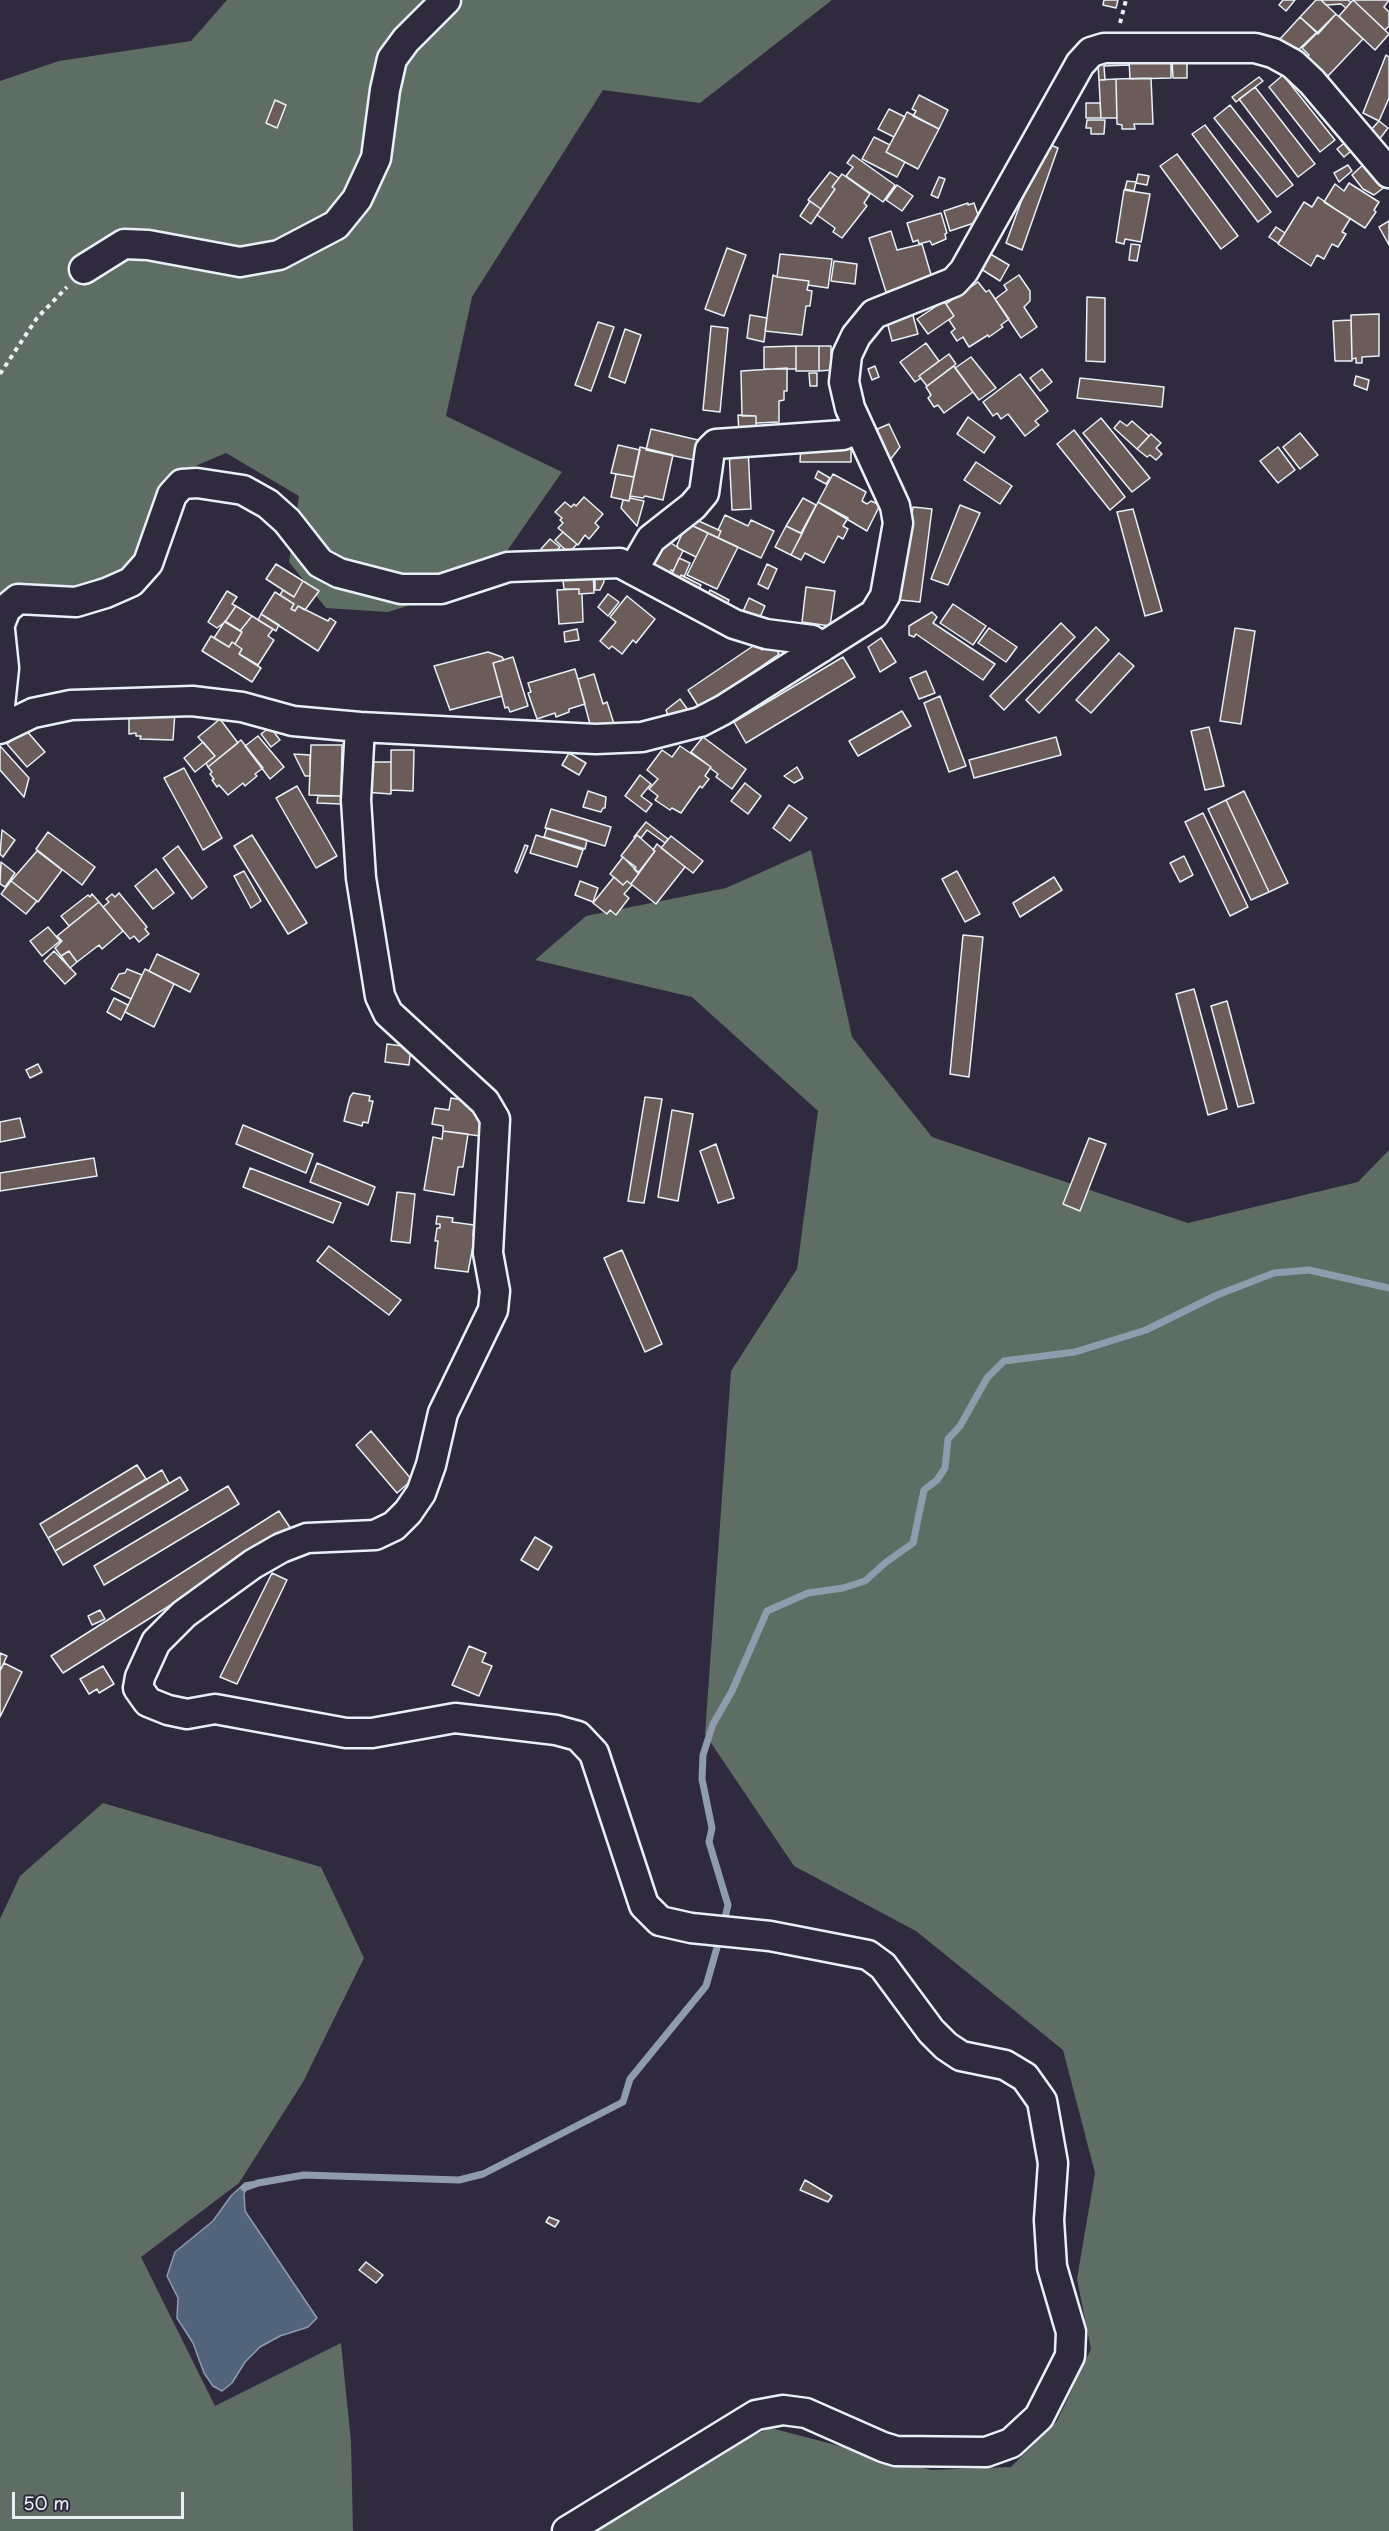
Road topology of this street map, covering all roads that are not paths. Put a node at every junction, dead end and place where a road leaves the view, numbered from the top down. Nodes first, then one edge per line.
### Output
1 (446, 0) edge
2 (1389, 173) edge
3 (84, 269) road end
4 (859, 428) junction
5 (633, 570) junction
6 (0, 624) edge
7 (0, 630) edge
8 (821, 648) junction
9 (0, 706) edge
10 (360, 727) junction
11 (0, 729) edge
12 (567, 2531) edge

1 - 3 street
2 - 4 street
4 - 5 street
4 - 8 street
5 - 6 street
5 - 8 street
7 - 9 street
8 - 10 street
10 - 11 street
10 - 12 street

